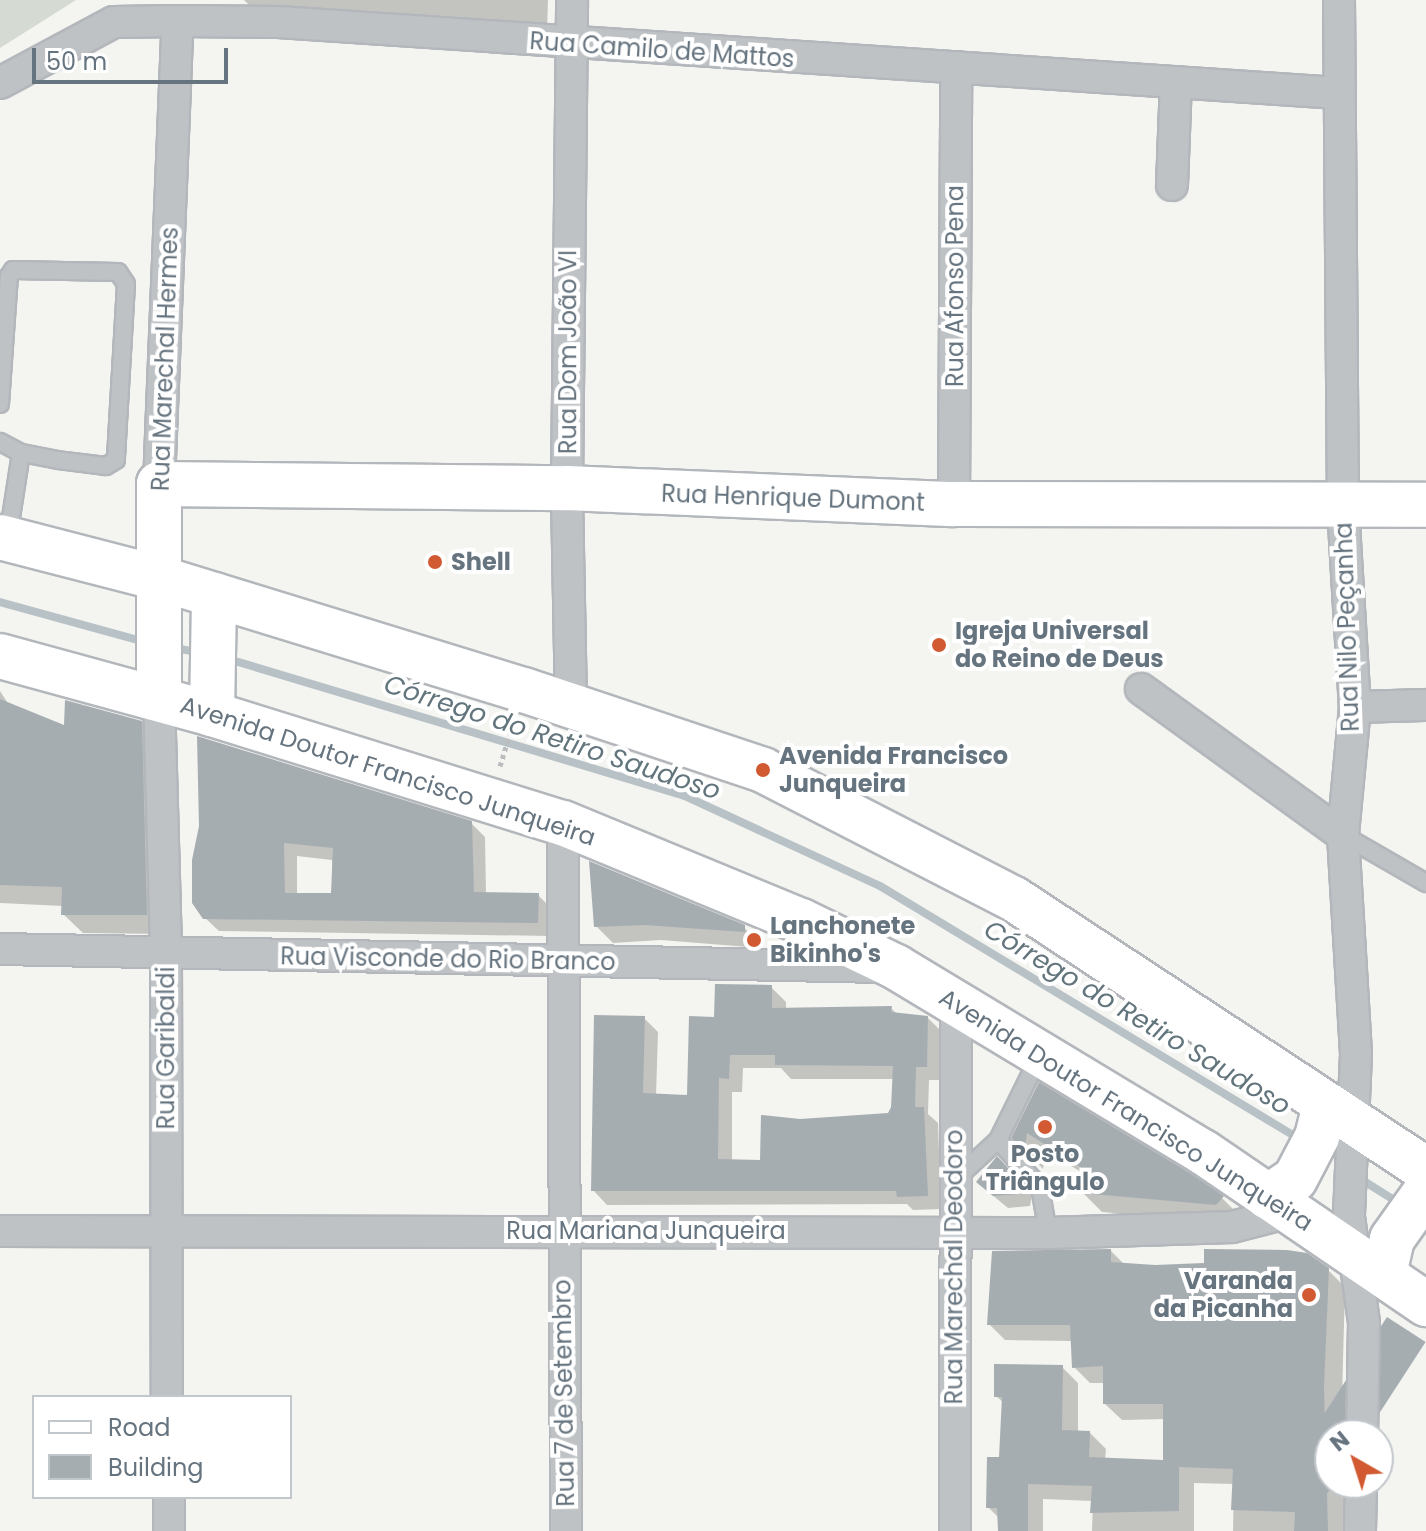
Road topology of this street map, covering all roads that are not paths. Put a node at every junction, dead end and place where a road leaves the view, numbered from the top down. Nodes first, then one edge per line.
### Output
1 (572, 0) edge
2 (1339, 0) edge
3 (179, 10) edge
4 (570, 45) junction
5 (956, 67) junction
6 (1176, 82) junction
7 (0, 83) edge
8 (1338, 93) junction
9 (1172, 185) dead end
10 (0, 404) edge
11 (0, 442) edge
12 (21, 453) junction
13 (159, 484) junction
14 (567, 488) junction
15 (954, 504) junction
16 (1426, 505) edge
17 (1343, 507) junction
18 (4, 538) edge
19 (159, 593) junction
20 (214, 608) junction
21 (0, 656) edge
22 (159, 682) junction
23 (1141, 689) dead end
24 (213, 696) junction
25 (571, 705) junction
26 (1426, 705) edge
27 (1355, 707) junction
28 (563, 823) junction
29 (1343, 835) junction
30 (1426, 883) edge
31 (0, 949) edge
32 (166, 953) junction
33 (565, 962) junction
34 (896, 967) junction
35 (956, 1002) junction
36 (1041, 1054) junction
37 (1337, 1132) junction
38 (998, 1140) junction
39 (953, 1182) junction
40 (1424, 1186) edge
41 (1284, 1196) junction
42 (561, 1230) junction
43 (0, 1231) edge
44 (164, 1232) junction
45 (952, 1232) junction
46 (1048, 1233) junction
47 (1369, 1245) junction
48 (1426, 1304) edge
49 (167, 1395) edge
50 (1362, 1419) edge
51 (169, 1499) edge
52 (1361, 1499) edge
53 (169, 1531) edge
54 (566, 1531) edge
55 (955, 1531) edge
56 (1360, 1531) edge

1 - 4 street, Rua Dom João VI
2 - 8 street, Rua Nilo Peçanha
3 - 4 street, Rua Camilo de Mattos
3 - 7 street, Rua Camilo de Mattos
3 - 13 street, Rua Marechal Hermes
4 - 5 street, Rua Camilo de Mattos
4 - 14 street, Rua Dom João VI
5 - 6 street, Rua Camilo de Mattos
5 - 15 street, Rua Afonso Pena
6 - 8 street, Rua Camilo de Mattos
6 - 9 street
8 - 17 street, Rua Nilo Peçanha
10 - 12 lane
11 - 12 lane
12 - 18 lane
13 - 14 main road, Rua Henrique Dumont
13 - 19 main road, Rua Marechal Hermes
14 - 15 main road, Rua Henrique Dumont
14 - 25 street, Rua Dom João VI
15 - 17 main road, Rua Henrique Dumont
16 - 17 main road, Rua Henrique Dumont
17 - 27 street, Rua Nilo Peçanha
18 - 19 main road
19 - 20 main road
19 - 22 main road, Rua Marechal Hermes
20 - 24 main road
20 - 25 main road
21 - 22 main road, Avenida Doutor Francisco Junqueira
22 - 24 main road, Avenida Doutor Francisco Junqueira
22 - 32 street, Rua Garibaldi
23 - 29 street
24 - 28 main road, Avenida Doutor Francisco Junqueira
25 - 37 main road
26 - 27 street
27 - 29 street, Rua Nilo Peçanha
28 - 33 street, Rua 7 de Setembro
28 - 34 main road, Avenida Doutor Francisco Junqueira
29 - 30 lane
29 - 37 street, Rua Nilo Peçanha
31 - 32 street, Rua Visconde do Rio Branco
32 - 33 street, Rua Visconde do Rio Branco
32 - 44 street, Rua Garibaldi
33 - 34 street, Rua Visconde do Rio Branco
33 - 42 street, Rua 7 de Setembro
34 - 35 main road, Avenida Doutor Francisco Junqueira
35 - 36 main road, Avenida Doutor Francisco Junqueira
35 - 39 street, Rua Marechal Deodoro
36 - 38 lane
36 - 41 main road, Avenida Doutor Francisco Junqueira
37 - 40 main road
37 - 41 main road
37 - 47 street, Rua Nilo Peçanha
38 - 39 lane
38 - 46 lane
39 - 45 street, Rua Marechal Deodoro
40 - 47 main road
41 - 46 street, Rua Mariana Junqueira
41 - 47 main road, Avenida Doutor Francisco Junqueira
42 - 44 street, Rua Mariana Junqueira
42 - 45 street, Rua Mariana Junqueira
42 - 54 street, Rua 7 de Setembro
43 - 44 street, Rua Mariana Junqueira
44 - 49 street, Rua Garibaldi
45 - 46 street, Rua Mariana Junqueira
45 - 55 street, Rua Marechal Deodoro
47 - 48 main road, Avenida Doutor Francisco Junqueira
47 - 50 street, Rua Nilo Peçanha
51 - 53 street
52 - 56 street

